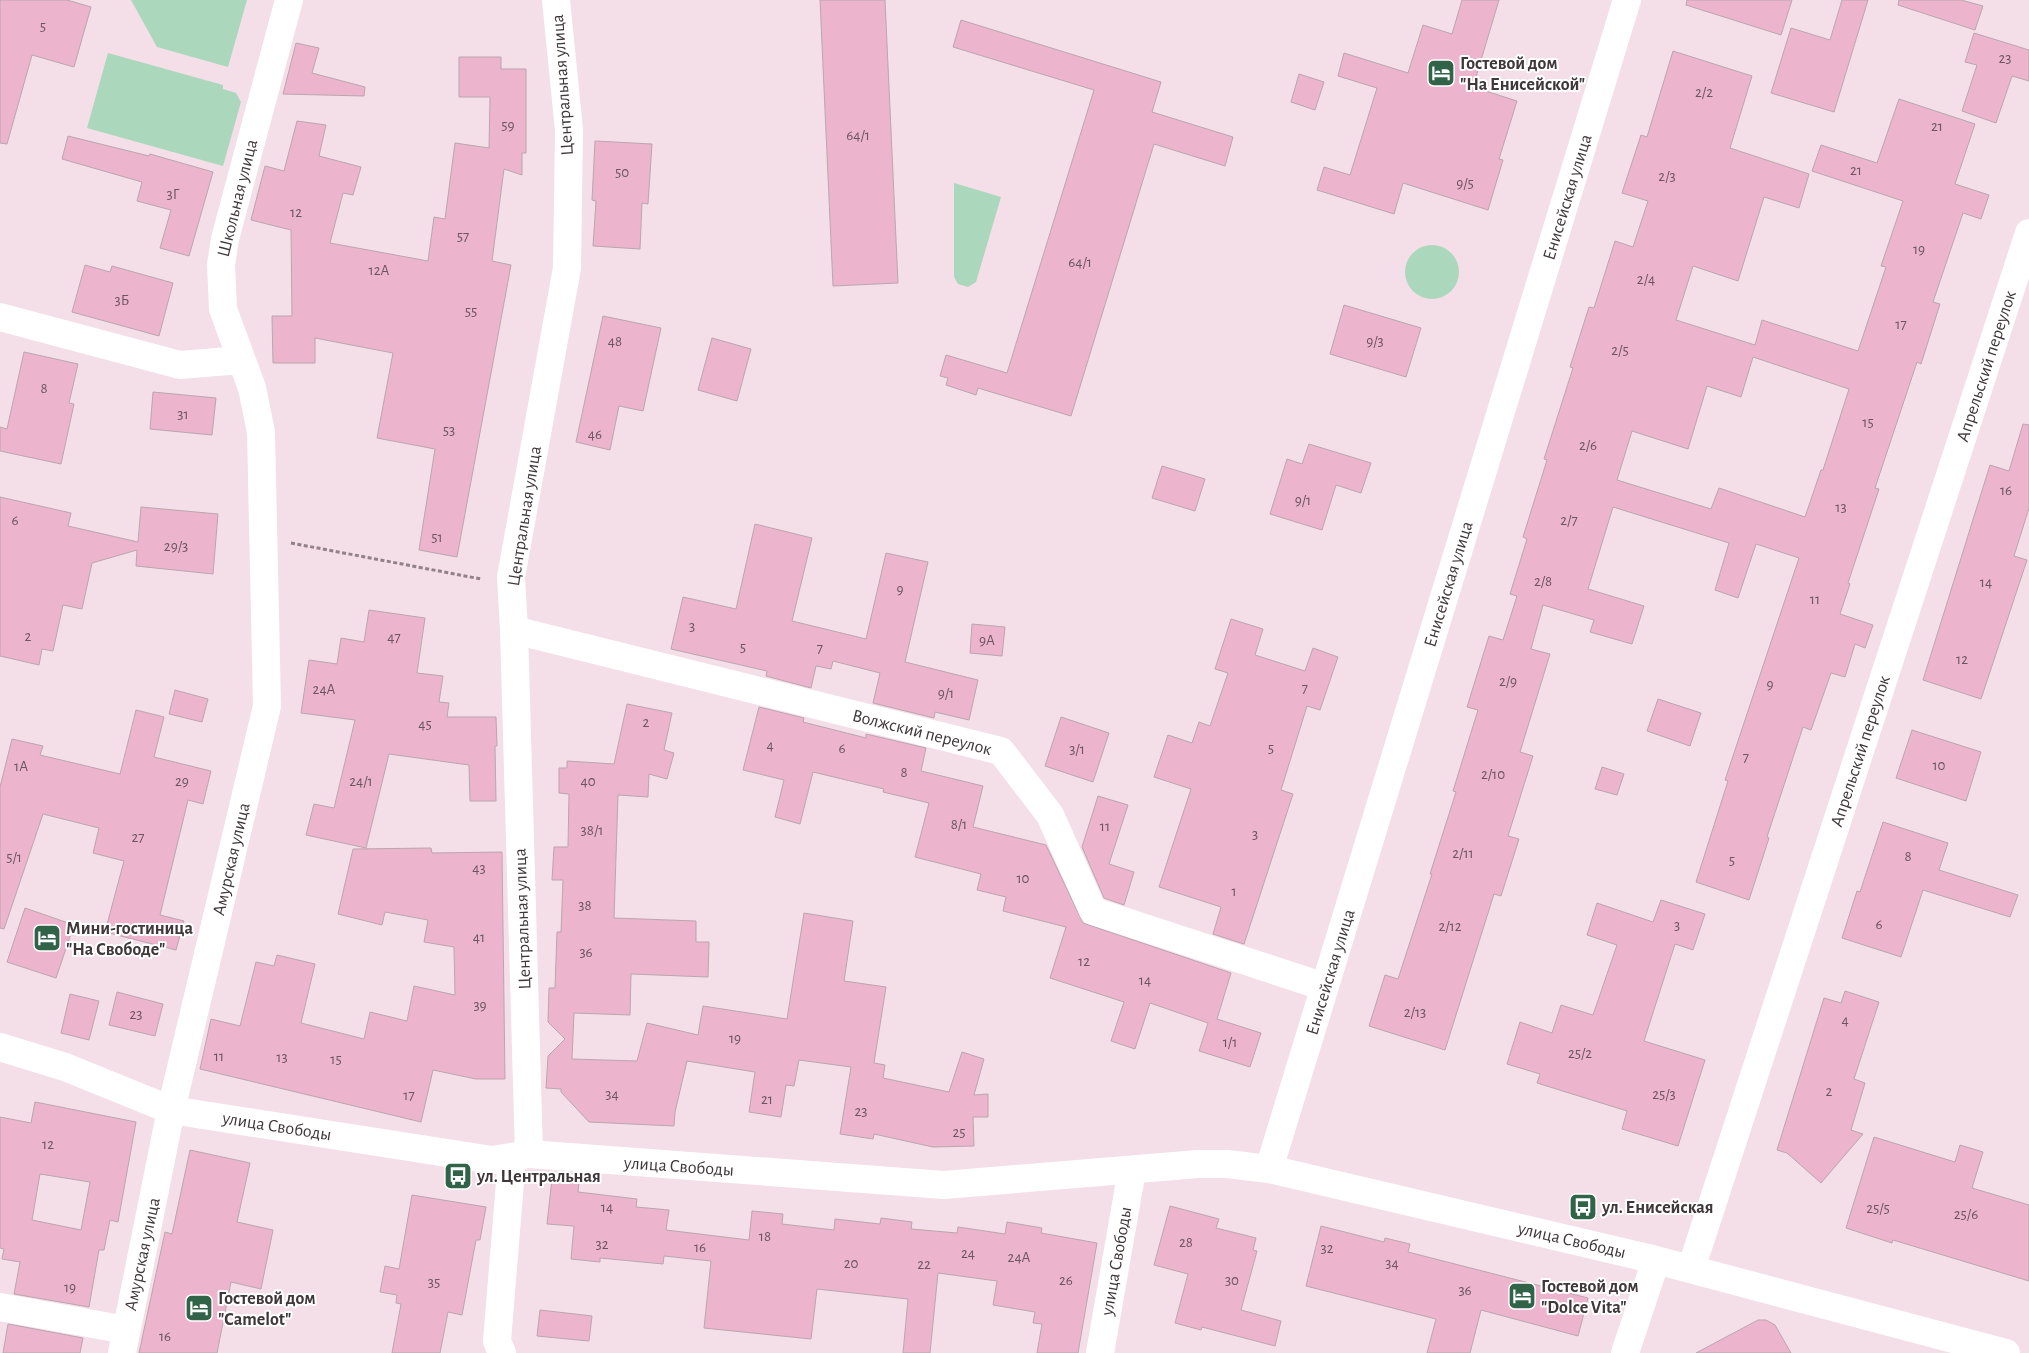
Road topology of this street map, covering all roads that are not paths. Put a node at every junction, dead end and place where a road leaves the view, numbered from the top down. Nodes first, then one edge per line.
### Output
1 (289, 0) edge
2 (556, 0) edge
3 (1627, 0) edge
4 (2029, 233) edge
5 (0, 317) edge
6 (241, 360) junction
7 (514, 630) junction
8 (1325, 987) junction
9 (0, 1047) edge
10 (171, 1110) junction
11 (520, 1156) junction
12 (1269, 1169) junction
13 (1132, 1170) junction
14 (1656, 1260) junction
15 (1691, 1269) junction
16 (0, 1307) edge
17 (124, 1341) edge
18 (502, 1353) edge
19 (1100, 1353) edge
20 (1625, 1353) edge
21 (2006, 1353) edge

1 - 6 street, Школьная улица
2 - 7 street, Центральная улица
3 - 8 street, Енисейская улица
4 - 15 street, Апрельский переулок
5 - 6 street
6 - 10 street, Амурская улица
7 - 8 street, Волжский переулок
7 - 11 street, Центральная улица
8 - 12 street, Енисейская улица
9 - 10 street, улица Свободы
10 - 11 street, улица Свободы
10 - 17 street, Амурская улица
11 - 13 street, улица Свободы
11 - 18 street, Центральная улица
12 - 13 street, улица Свободы
12 - 14 street, улица Свободы
13 - 19 street, улица Свободы
14 - 15 street, улица Свободы
14 - 20 street
15 - 21 street, улица Свободы
16 - 17 street

